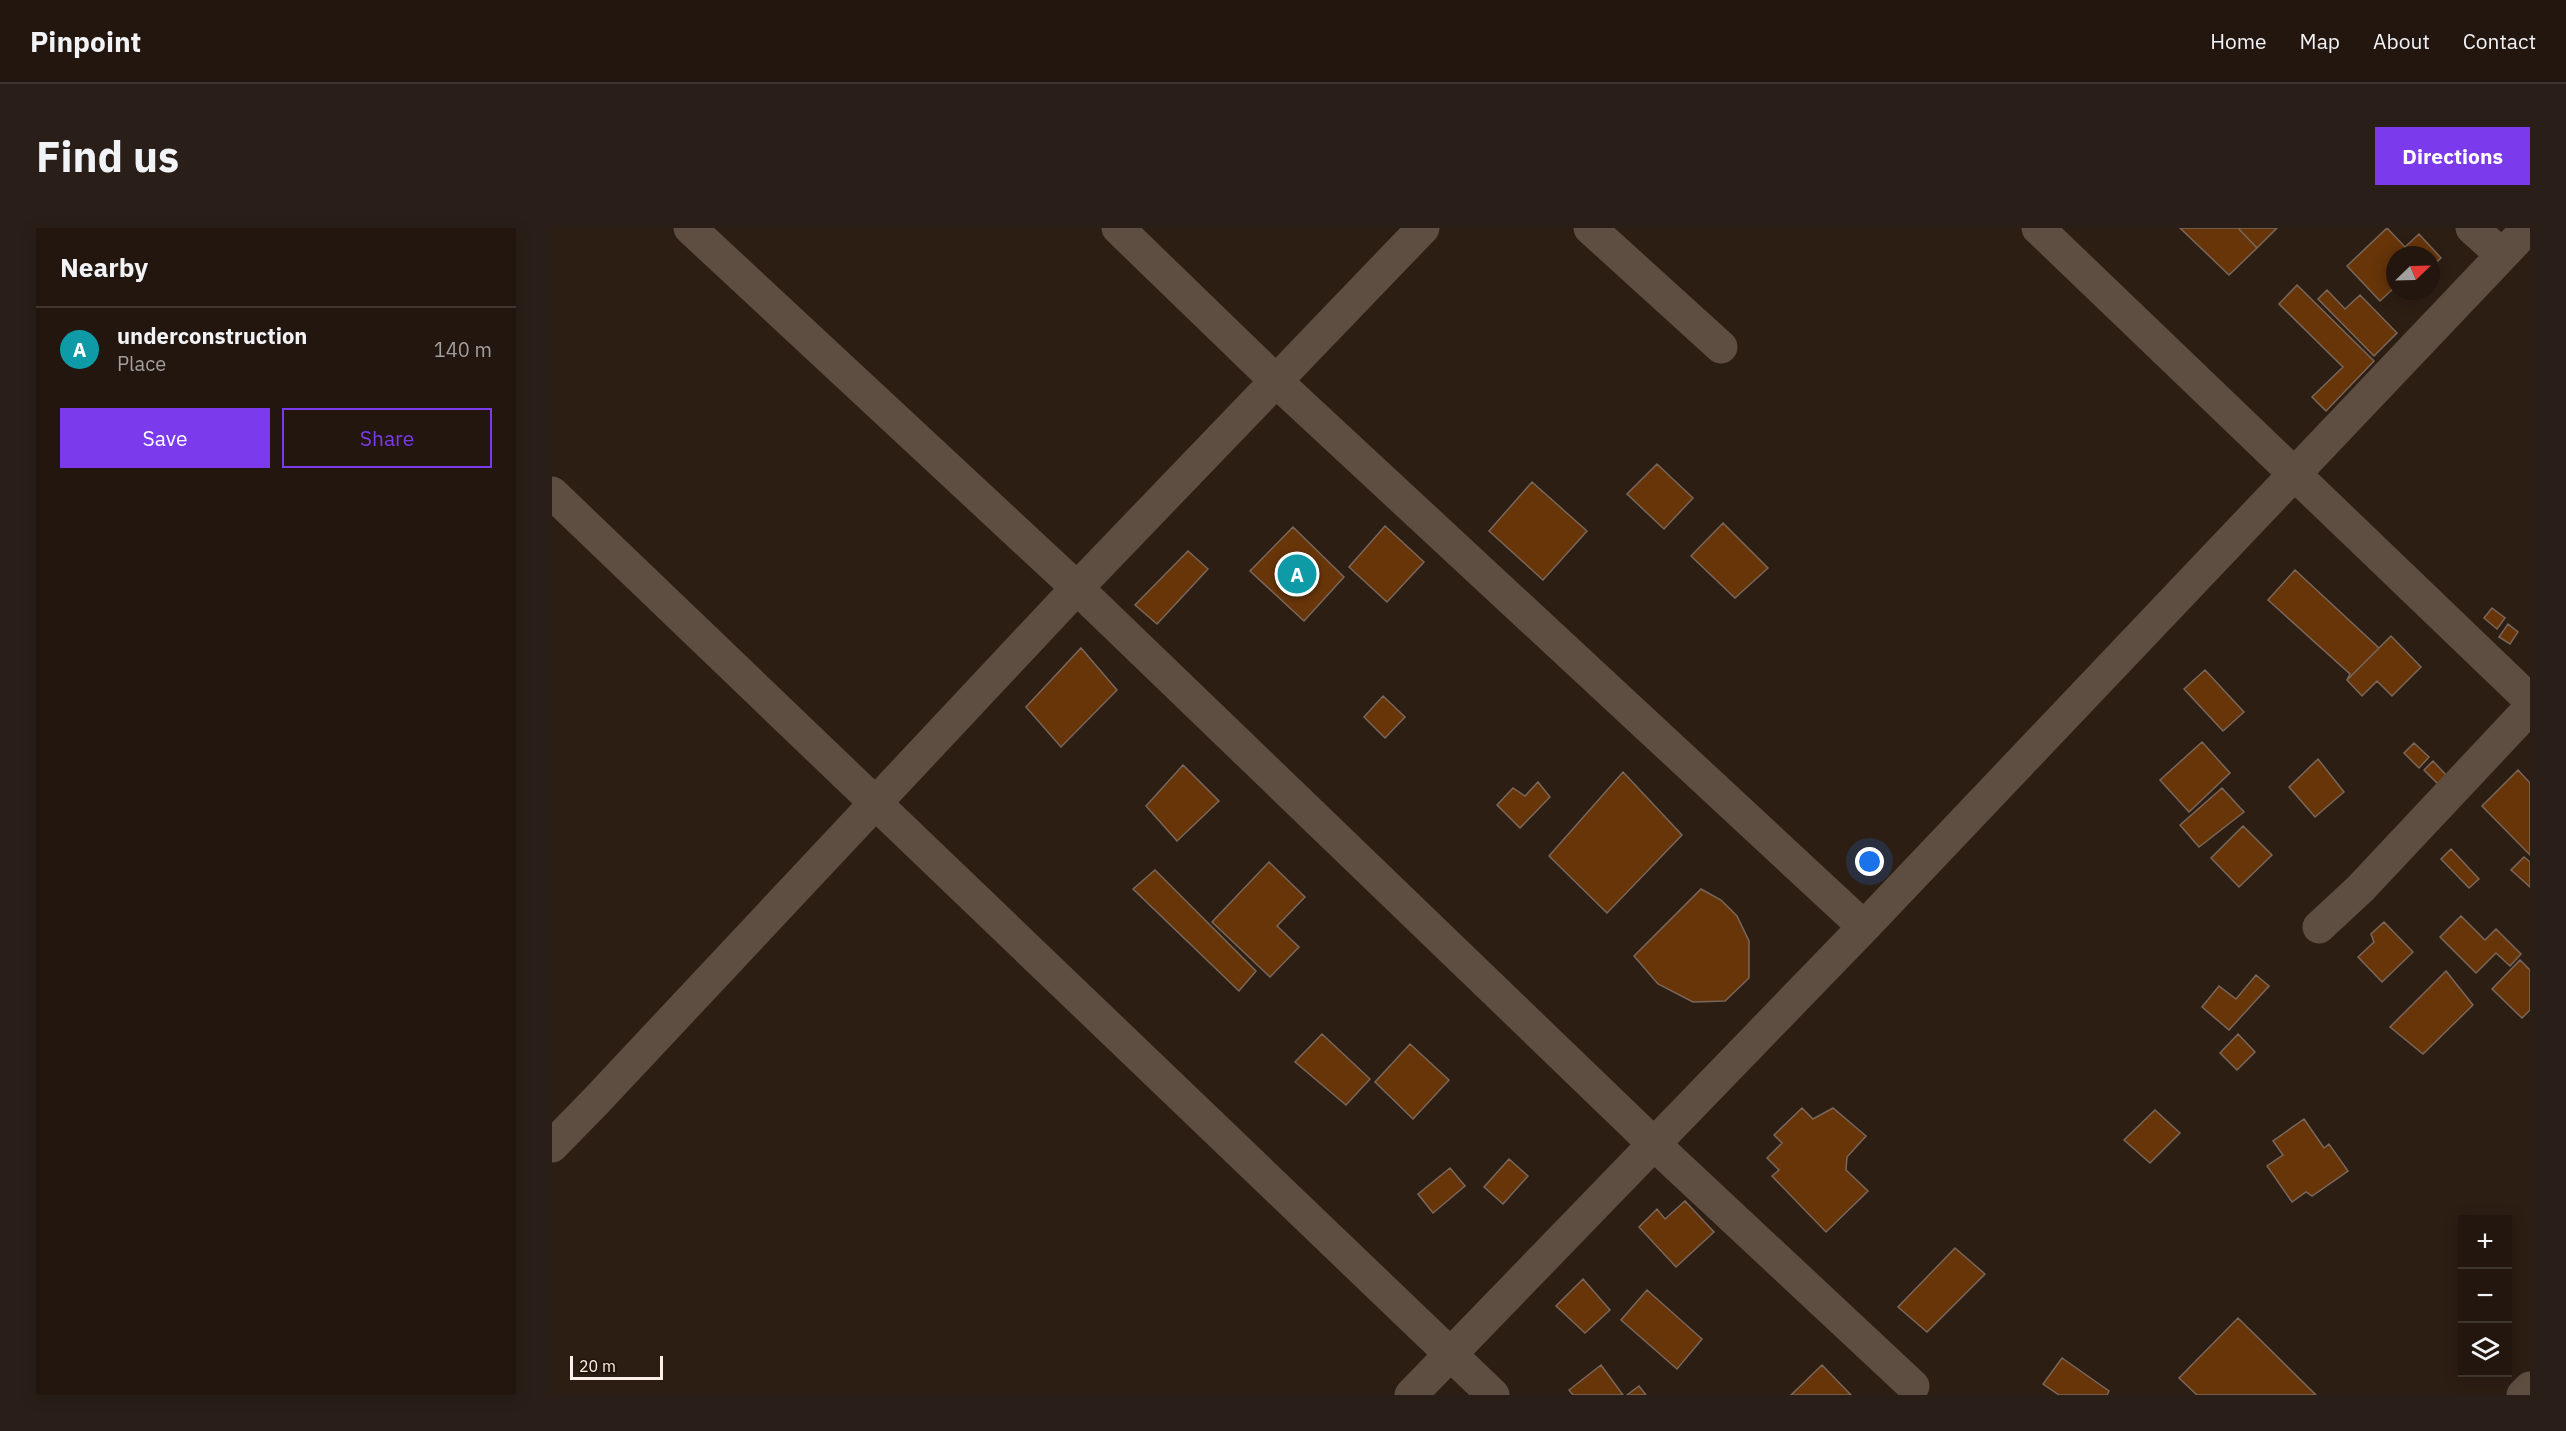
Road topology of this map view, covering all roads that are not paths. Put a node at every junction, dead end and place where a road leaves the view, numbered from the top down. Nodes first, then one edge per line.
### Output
1 (690, 228) edge
2 (1118, 228) edge
3 (1423, 228) edge
4 (1590, 228) edge
5 (2038, 228) edge
6 (2472, 228) edge
7 (2528, 228) edge
8 (2502, 255) junction
9 (1721, 347) dead end
10 (1277, 382) junction
11 (2294, 473) junction
12 (552, 493) edge
13 (1077, 588) junction
14 (2530, 700) edge
15 (2530, 708) edge
16 (876, 802) junction
17 (1864, 927) junction
18 (2319, 927) dead end
19 (555, 1138) edge
20 (1654, 1145) junction
21 (1450, 1354) junction
22 (1913, 1386) dead end
23 (2530, 1388) edge
24 (1411, 1395) edge
25 (1493, 1395) edge
26 (2523, 1395) edge

1 - 13 street
2 - 10 street
3 - 10 street
4 - 9 street
5 - 11 street
6 - 8 street
7 - 8 street
8 - 11 street
10 - 13 street
10 - 17 street
11 - 14 street
11 - 17 street
12 - 16 street
13 - 16 street
13 - 20 street
15 - 18 street
16 - 19 street
16 - 21 street
17 - 20 street
20 - 21 street
20 - 22 street
21 - 24 street
21 - 25 street
23 - 26 street

